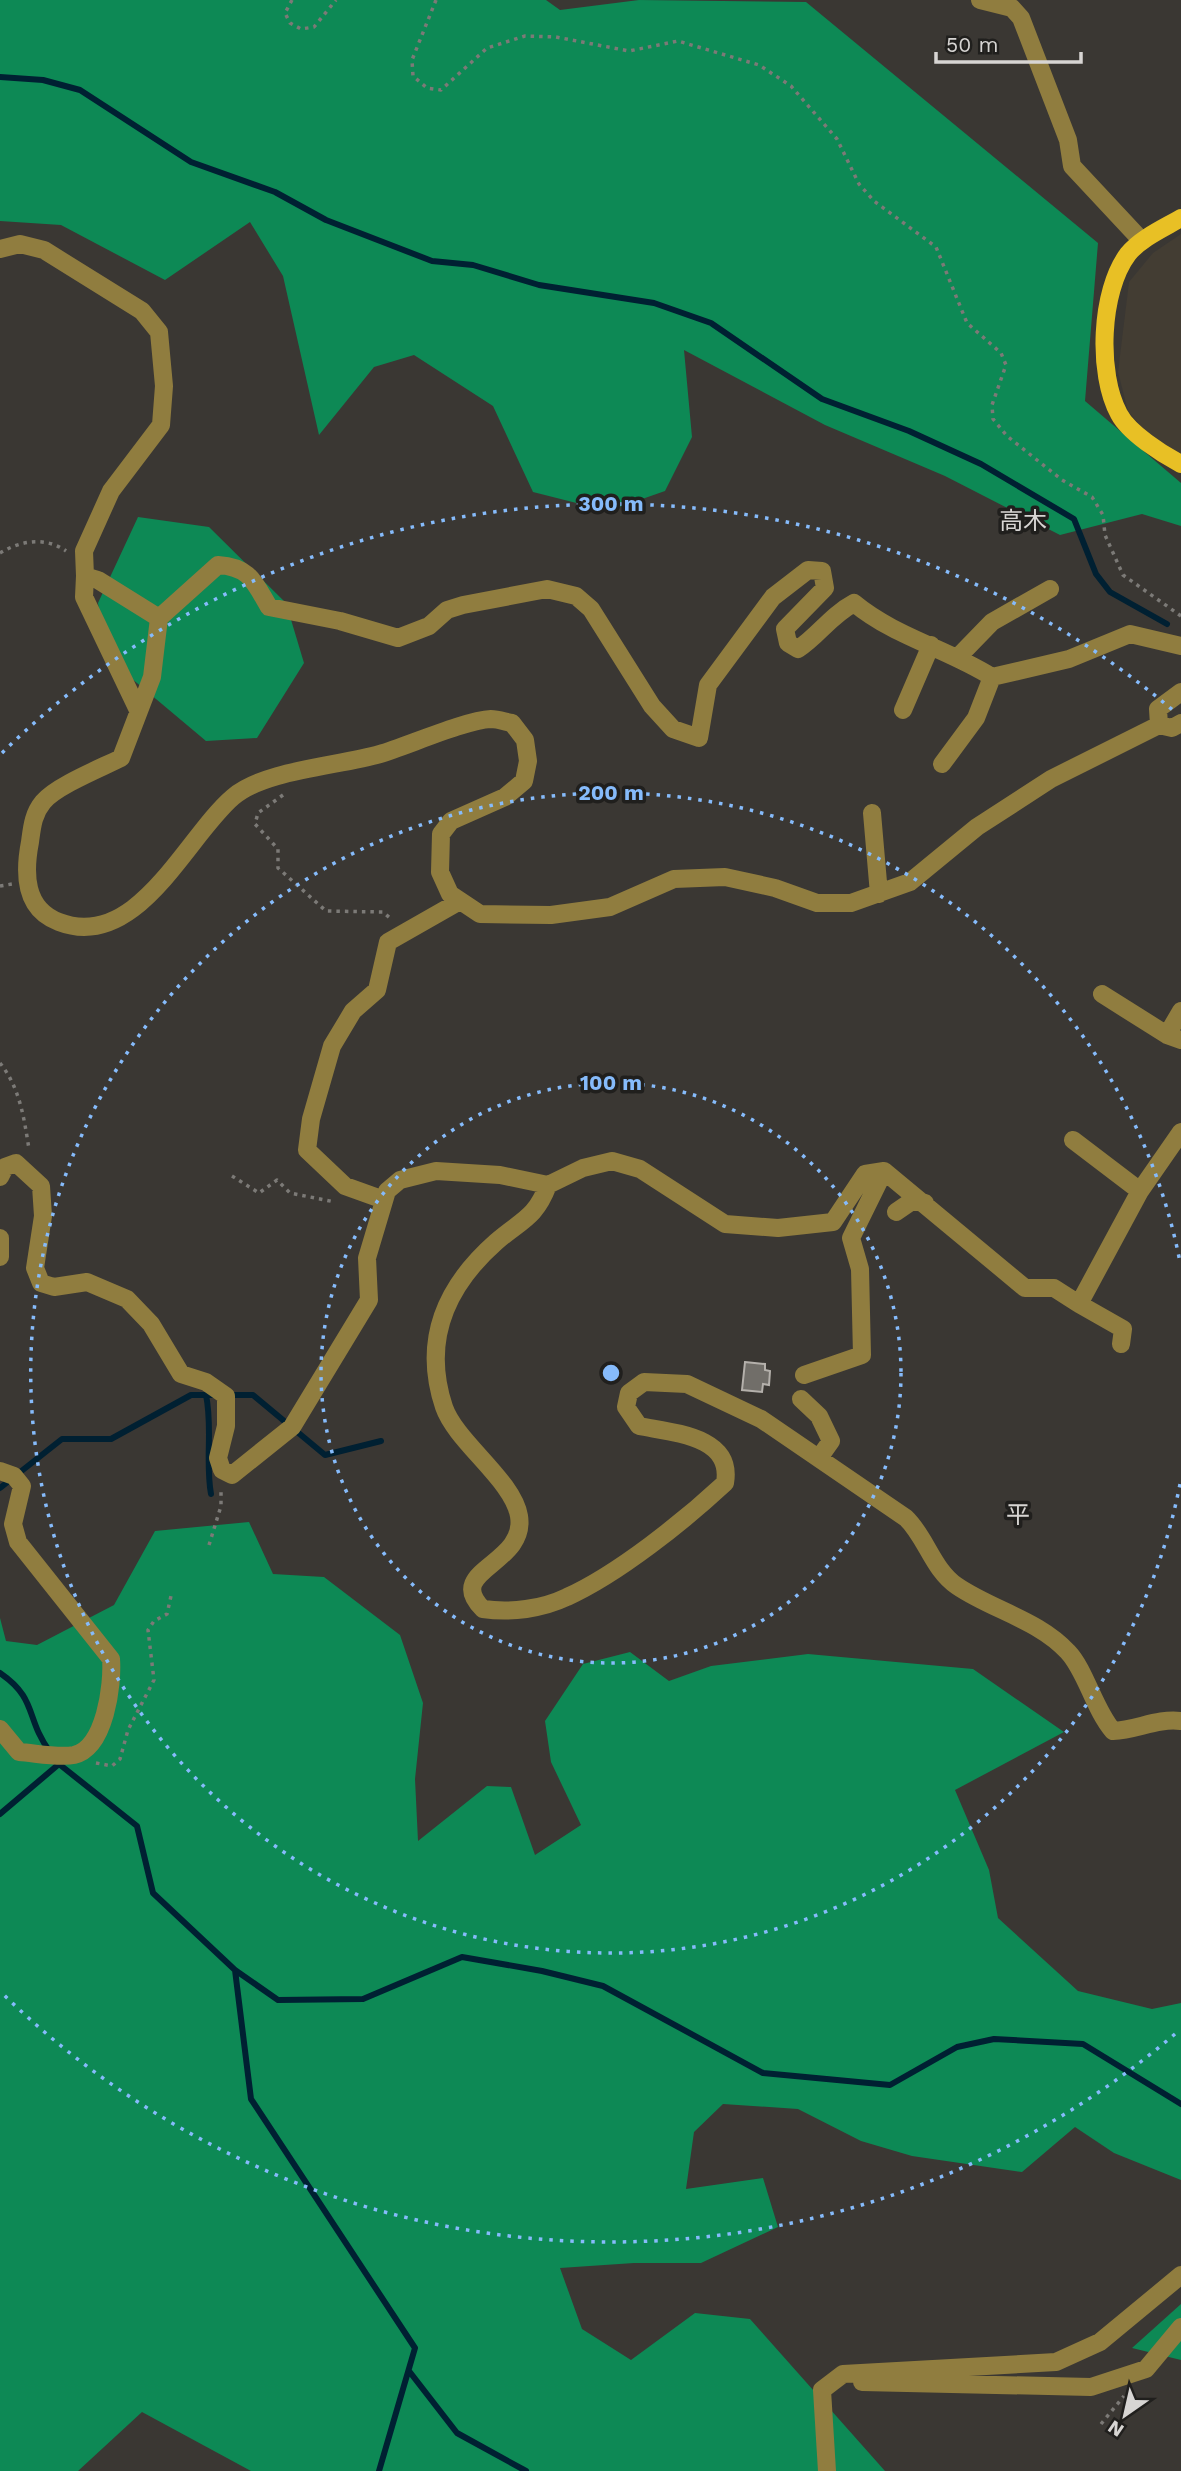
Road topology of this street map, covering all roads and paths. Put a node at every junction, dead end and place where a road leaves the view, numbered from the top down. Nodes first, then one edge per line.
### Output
1 (292, 0) edge
2 (336, 0) edge
3 (436, 0) edge
4 (980, 0) edge
5 (1181, 218) edge
6 (1142, 241) junction
7 (0, 249) edge
8 (1181, 464) edge
9 (0, 553) edge
10 (85, 570) junction
11 (1050, 589) dead end
12 (1181, 616) edge
13 (159, 618) junction
14 (931, 645) junction
15 (1181, 646) edge
16 (958, 657) junction
17 (992, 677) junction
18 (1181, 692) edge
19 (138, 710) junction
20 (902, 710) dead end
21 (1181, 723) edge
22 (1159, 725) junction
23 (942, 764) dead end
24 (298, 771) junction
25 (872, 813) dead end
26 (879, 894) junction
27 (460, 901) junction
28 (404, 933) junction
29 (1102, 994) dead end
30 (1181, 1011) edge
31 (1174, 1038) edge
32 (0, 1063) edge
33 (1181, 1132) edge
34 (1073, 1140) dead end
35 (884, 1171) junction
36 (0, 1177) edge
37 (33, 1177) junction
38 (232, 1177) dead end
39 (548, 1185) junction
40 (1140, 1191) junction
41 (375, 1197) junction
42 (925, 1203) junction
43 (897, 1212) dead end
44 (0, 1238) edge
45 (0, 1257) edge
46 (1079, 1304) junction
47 (1121, 1345) dead end
48 (804, 1375) dead end
49 (802, 1399) dead end
50 (819, 1458) junction
51 (222, 1470) junction
52 (0, 1471) edge
53 (209, 1545) dead end
54 (171, 1596) dead end
55 (1181, 1721) edge
56 (0, 1729) edge
57 (71, 1755) junction
58 (1181, 2275) edge
59 (1181, 2327) edge
60 (834, 2381) junction
61 (827, 2471) edge

1 - 2 path
3 - 12 path
4 - 6 street
5 - 6 main road
6 - 8 main road
7 - 10 street
9 - 10 path
10 - 13 street
10 - 19 street
11 - 16 street
13 - 14 street
13 - 19 street
14 - 16 street
14 - 20 street
15 - 17 street
16 - 17 street
17 - 23 street
18 - 22 street
19 - 24 street
21 - 22 street
22 - 26 street
24 - 27 street
24 - 28 path
25 - 26 street
26 - 27 street
27 - 28 street
28 - 41 street
29 - 31 street
30 - 31 street
32 - 37 path
33 - 40 street
34 - 40 street
35 - 39 street
35 - 42 street
35 - 48 street
36 - 37 street
37 - 51 street
38 - 41 path
39 - 41 street
39 - 50 street
40 - 46 street
41 - 51 street
42 - 43 street
42 - 46 street
44 - 45 street
46 - 47 street
49 - 50 street
50 - 55 street
51 - 53 path
52 - 57 street
54 - 57 path
56 - 57 street
58 - 60 street
59 - 60 street
60 - 61 street

